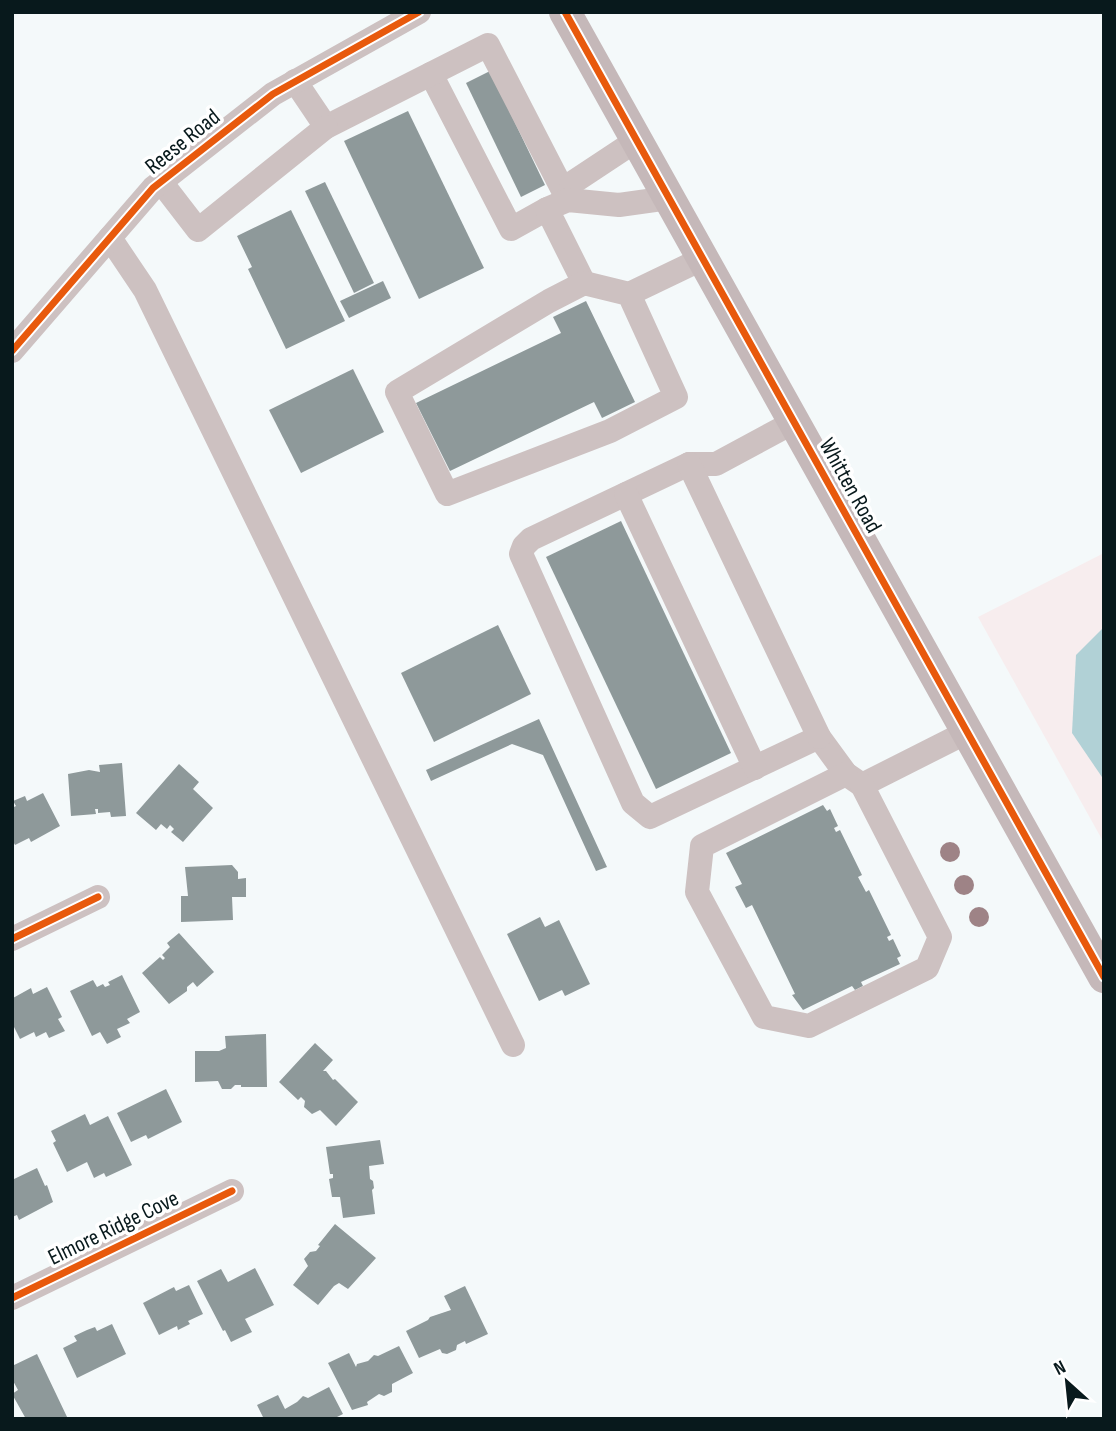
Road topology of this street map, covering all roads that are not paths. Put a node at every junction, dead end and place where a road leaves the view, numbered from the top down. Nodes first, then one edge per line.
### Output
1 (419, 12) edge
2 (565, 12) edge
3 (431, 74) junction
4 (295, 81) junction
5 (326, 127) junction
6 (637, 140) junction
7 (161, 181) junction
8 (669, 198) junction
9 (558, 205) junction
10 (110, 238) junction
11 (702, 259) junction
12 (584, 283) junction
13 (629, 294) junction
14 (12, 351) edge
15 (794, 422) junction
16 (689, 464) junction
17 (626, 494) junction
18 (967, 732) junction
19 (819, 737) junction
20 (755, 768) junction
21 (854, 779) junction
22 (98, 897) dead end
23 (12, 939) edge
24 (1104, 977) edge
25 (513, 1045) dead end
26 (232, 1191) dead end
27 (12, 1298) edge

1 - 4 street, Reese Road
2 - 6 main road, Whitten Road
3 - 5 street
3 - 9 street
3 - 9 street
4 - 5 street
4 - 7 street, Reese Road
5 - 7 street
6 - 8 main road, Whitten Road
6 - 9 street
7 - 10 street, Reese Road
8 - 9 street
8 - 11 main road, Whitten Road
9 - 12 street
10 - 14 street, Reese Road
10 - 25 street
11 - 13 street
11 - 15 main road, Whitten Road
12 - 13 street
12 - 13 street
15 - 16 street
15 - 18 main road, Whitten Road
16 - 17 street
16 - 19 street
17 - 20 street
17 - 20 street
18 - 21 street
18 - 24 main road, Whitten Road
19 - 20 street
19 - 21 street
21 - 21 street
22 - 23 street
26 - 27 street, Elmore Ridge Cove

